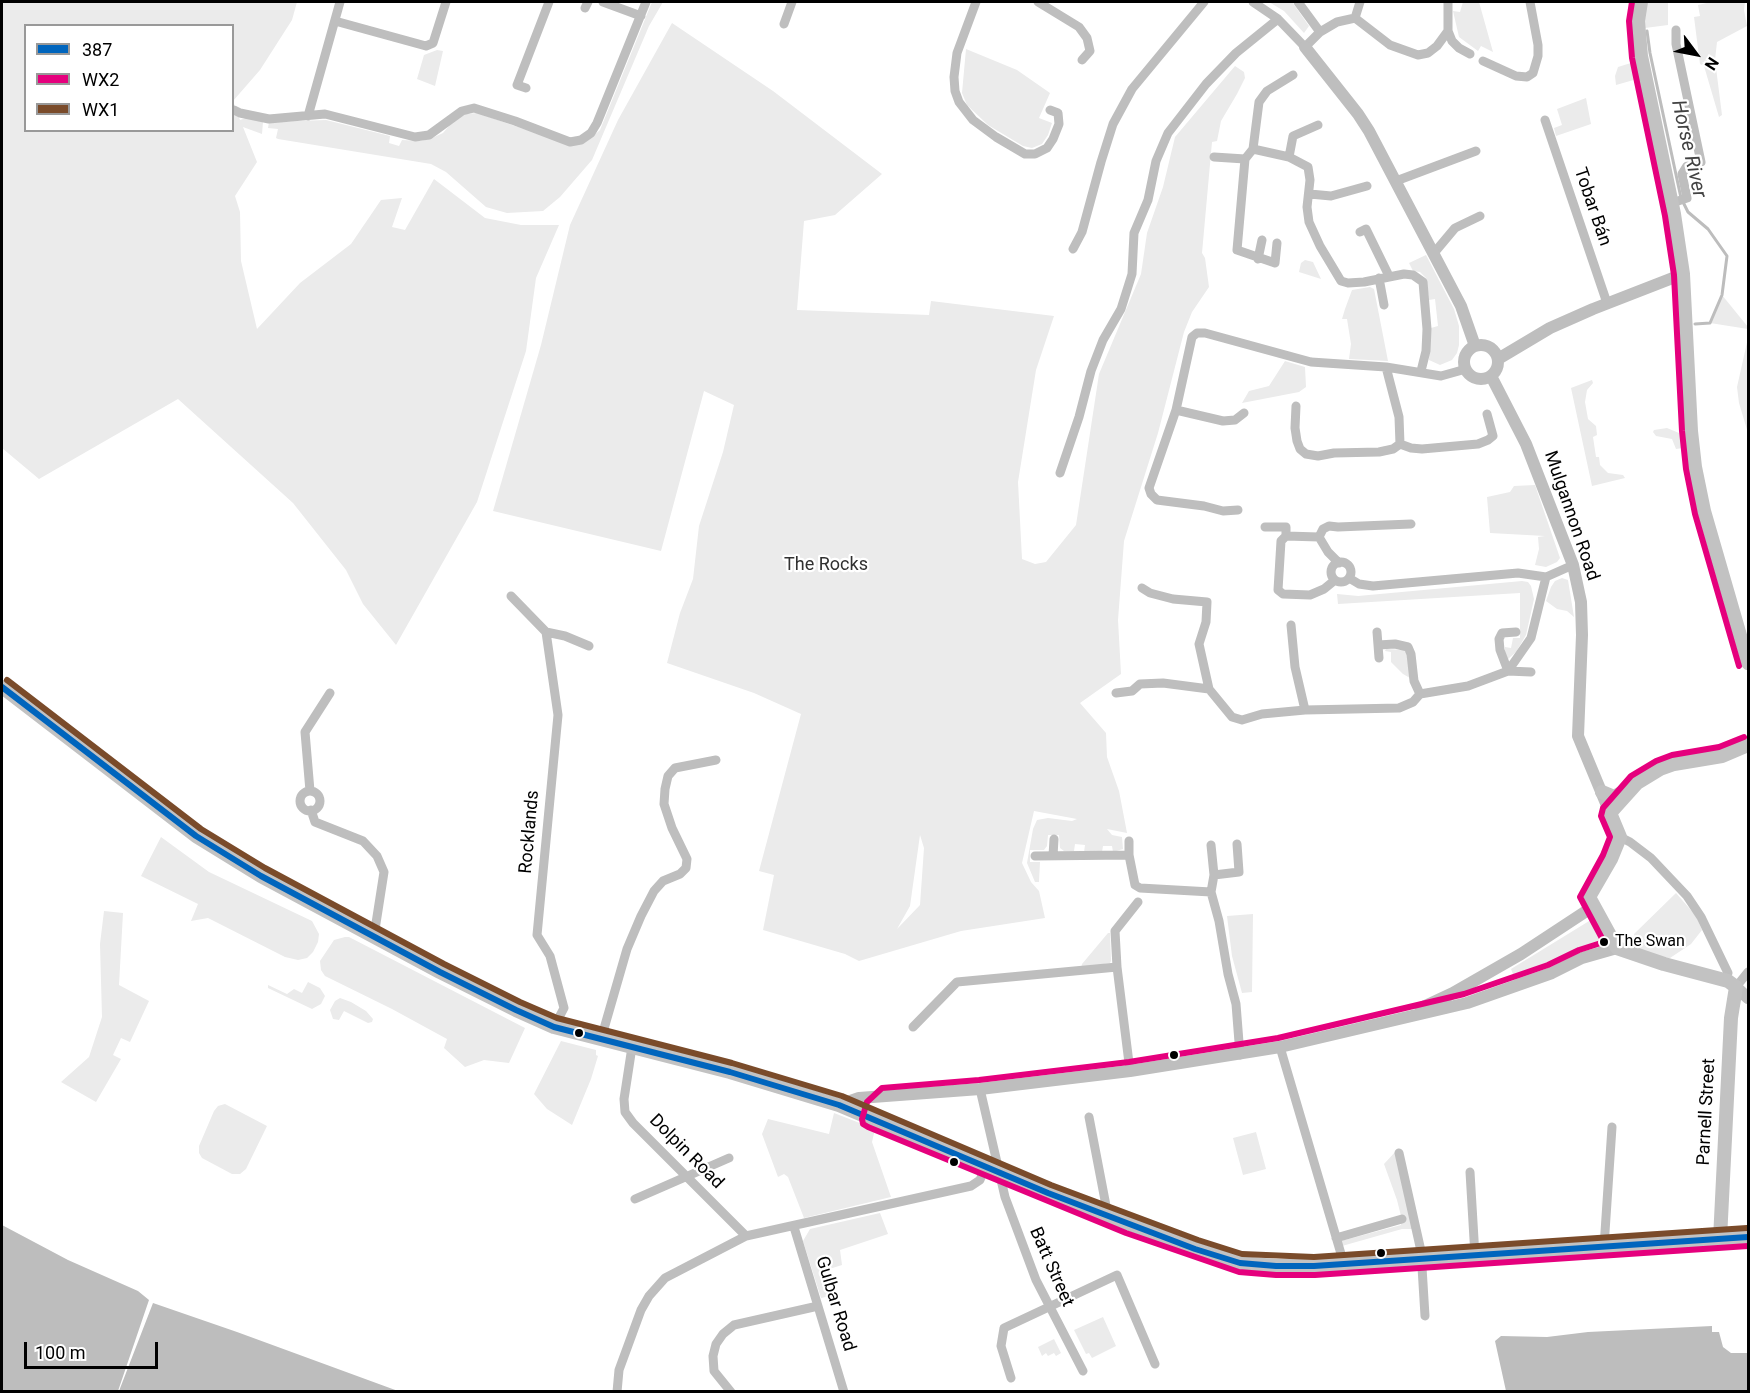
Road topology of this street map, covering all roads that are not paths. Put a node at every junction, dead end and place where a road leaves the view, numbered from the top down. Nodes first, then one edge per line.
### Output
1 (340, 2) edge
2 (446, 2) edge
3 (549, 2) edge
4 (603, 2) edge
5 (646, 2) edge
6 (792, 2) edge
7 (976, 2) edge
8 (1038, 2) edge
9 (1204, 2) edge
10 (1252, 2) edge
11 (1298, 2) edge
12 (1360, 2) edge
13 (1448, 2) edge
14 (1530, 2) edge
15 (1641, 2) edge
16 (641, 16) junction
17 (1355, 18) junction
18 (1278, 19) junction
19 (335, 21) junction
20 (784, 24) dead end
21 (1676, 30) dead end
22 (1320, 32) junction
23 (1448, 32) junction
24 (1305, 47) junction
25 (1470, 54) dead end
26 (1082, 60) dead end
27 (1483, 61) dead end
28 (1293, 75) dead end
29 (526, 88) dead end
30 (1050, 110) dead end
31 (308, 116) junction
32 (1545, 120) dead end
33 (235, 123) dead end
34 (1318, 125) dead end
35 (1253, 149) junction
36 (1476, 151) dead end
37 (1214, 157) dead end
38 (1289, 158) junction
39 (1245, 159) junction
40 (1396, 181) junction
41 (1367, 186) dead end
42 (1310, 194) junction
43 (1679, 201) junction
44 (1480, 216) dead end
45 (1360, 232) dead end
46 (1262, 240) dead end
47 (1278, 243) dead end
48 (1073, 249) dead end
49 (1434, 253) junction
50 (1258, 259) junction
51 (1683, 274) junction
52 (1384, 277) junction
53 (1607, 303) junction
54 (1384, 305) dead end
55 (1475, 346) junction
56 (1498, 359) junction
57 (1386, 367) junction
58 (1466, 369) junction
59 (1421, 371) junction
60 (1491, 376) junction
61 (1296, 406) dead end
62 (1176, 410) junction
63 (1244, 413) dead end
64 (1487, 414) dead end
65 (1400, 444) junction
66 (1060, 473) dead end
67 (1238, 510) dead end
68 (1411, 524) dead end
69 (1265, 527) dead end
70 (1286, 536) junction
71 (1319, 537) junction
72 (1339, 563) junction
73 (1573, 565) junction
74 (1546, 577) junction
75 (1349, 578) junction
76 (1335, 580) junction
77 (1142, 588) dead end
78 (511, 596) dead end
79 (1291, 625) dead end
80 (546, 632) junction
81 (1377, 632) dead end
82 (1516, 632) dead end
83 (1378, 645) junction
84 (589, 646) dead end
85 (1379, 658) dead end
86 (1749, 663) edge
87 (1508, 671) junction
88 (1531, 672) dead end
89 (2, 687) edge
90 (1209, 689) junction
91 (330, 693) dead end
92 (1116, 693) dead end
93 (1420, 694) junction
94 (1305, 710) junction
95 (1749, 745) edge
96 (716, 760) dead end
97 (1637, 783) junction
98 (310, 791) junction
99 (1602, 792) junction
100 (311, 810) junction
101 (1610, 813) junction
102 (1620, 837) junction
103 (1054, 839) dead end
104 (1129, 841) dead end
105 (1237, 844) dead end
106 (1211, 845) dead end
107 (1129, 855) junction
108 (1035, 856) dead end
109 (1053, 856) junction
110 (1214, 875) junction
111 (1211, 892) junction
112 (1138, 902) dead end
113 (1594, 906) junction
114 (374, 936) junction
115 (1617, 948) junction
116 (1117, 968) junction
117 (1749, 972) edge
118 (1728, 973) dead end
119 (1486, 974) junction
120 (1736, 987) junction
121 (1497, 993) junction
122 (1749, 998) edge
123 (1449, 1002) junction
124 (554, 1027) junction
125 (913, 1027) dead end
126 (601, 1039) junction
127 (632, 1047) junction
128 (1280, 1047) junction
129 (1240, 1055) junction
130 (1130, 1071) junction
131 (980, 1089) junction
132 (884, 1097) junction
133 (839, 1106) junction
134 (1089, 1117) dead end
135 (871, 1119) junction
136 (1612, 1126) dead end
137 (1399, 1154) dead end
138 (729, 1158) dead end
139 (985, 1167) junction
140 (999, 1172) junction
141 (1470, 1172) dead end
142 (687, 1177) junction
143 (635, 1199) dead end
144 (1108, 1216) junction
145 (1402, 1219) dead end
146 (794, 1227) junction
147 (746, 1236) junction
148 (1749, 1237) edge
149 (1335, 1238) junction
150 (1720, 1239) junction
151 (1604, 1247) junction
152 (1475, 1256) junction
153 (1422, 1259) junction
154 (1344, 1264) junction
155 (819, 1306) junction
156 (1049, 1306) junction
157 (1425, 1316) dead end
158 (1155, 1364) dead end
159 (1083, 1371) dead end
160 (1011, 1378) dead end
161 (617, 1392) edge
162 (731, 1392) edge
163 (844, 1392) edge

1 - 19 street
2 - 19 street
3 - 29 street
4 - 16 street
5 - 16 street
6 - 20 street
7 - 30 street
8 - 26 street
9 - 48 street
10 - 18 street
11 - 22 street
12 - 17 street
13 - 23 street
14 - 27 street
15 - 43 main road
16 - 31 street
17 - 22 street
17 - 23 street
18 - 24 street
18 - 66 street
19 - 31 street
21 - 43 street
22 - 24 street
23 - 25 street
24 - 40 street
28 - 35 street
31 - 33 street
32 - 53 street, Tobar Bán
34 - 38 street
35 - 38 street
35 - 39 street
36 - 40 street
37 - 39 street
38 - 42 street
39 - 50 street
40 - 49 street
41 - 42 street
42 - 52 street
43 - 51 main road
44 - 49 street
45 - 52 street
46 - 50 street
47 - 50 street
49 - 55 street
51 - 53 street
51 - 86 main road
52 - 54 street
52 - 59 street
53 - 56 street
55 - 56 street
55 - 58 street
56 - 60 street
57 - 59 street
57 - 62 street
57 - 65 street
58 - 59 street
58 - 60 street
60 - 73 street, Mulgannon Road
61 - 65 street
62 - 63 street
62 - 67 street
64 - 65 street
68 - 71 street
69 - 70 street
70 - 71 street
70 - 76 street
71 - 72 street
72 - 75 street
72 - 76 street
73 - 74 street
73 - 99 street, Mulgannon Road
74 - 75 street
74 - 87 street
75 - 76 street
77 - 90 street
78 - 80 street
79 - 94 street
80 - 84 street
80 - 124 street, Rocklands
81 - 83 street
82 - 87 street
83 - 85 street
83 - 93 street
87 - 88 street
87 - 93 street
89 - 114 main road
90 - 92 street
90 - 94 street
91 - 98 street
93 - 94 street
95 - 97 main road
96 - 126 street
97 - 99 main road
97 - 101 main road
98 - 100 street
98 - 100 street
99 - 101 street, Mulgannon Road
100 - 114 street
101 - 102 main road
102 - 113 main road
102 - 118 street
103 - 109 street
104 - 107 street
105 - 110 street
106 - 110 street
107 - 109 street
107 - 111 street
108 - 109 street
110 - 111 street
111 - 129 street
112 - 116 street
113 - 115 main road
113 - 119 street
114 - 124 main road
115 - 120 main road
115 - 121 street
116 - 125 street
116 - 130 street
117 - 120 street
119 - 121 street
119 - 123 street
120 - 122 street
120 - 150 main road, Parnell Street
121 - 123 street
123 - 128 street
124 - 126 main road
126 - 127 main road
127 - 133 main road
127 - 142 street, Dolpin Road
128 - 129 street
128 - 149 street
129 - 130 street
130 - 131 street
131 - 132 street
131 - 140 street, Batt Street
132 - 133 street
132 - 135 street
133 - 135 main road
134 - 144 street
135 - 139 main road
136 - 151 street
137 - 153 street
138 - 142 street
139 - 140 main road
139 - 146 street
140 - 144 main road
140 - 156 street, Batt Street
141 - 152 street
142 - 143 street
142 - 147 street, Dolpin Road
144 - 154 main road
145 - 149 street
146 - 147 street
146 - 155 street, Gulbar Road
147 - 161 street
148 - 150 main road
149 - 154 street
150 - 151 main road
151 - 152 main road
152 - 153 main road
153 - 154 main road
153 - 157 street
155 - 162 street
155 - 163 street, Gulbar Road
156 - 158 street
156 - 159 street, Batt Street
156 - 160 street

